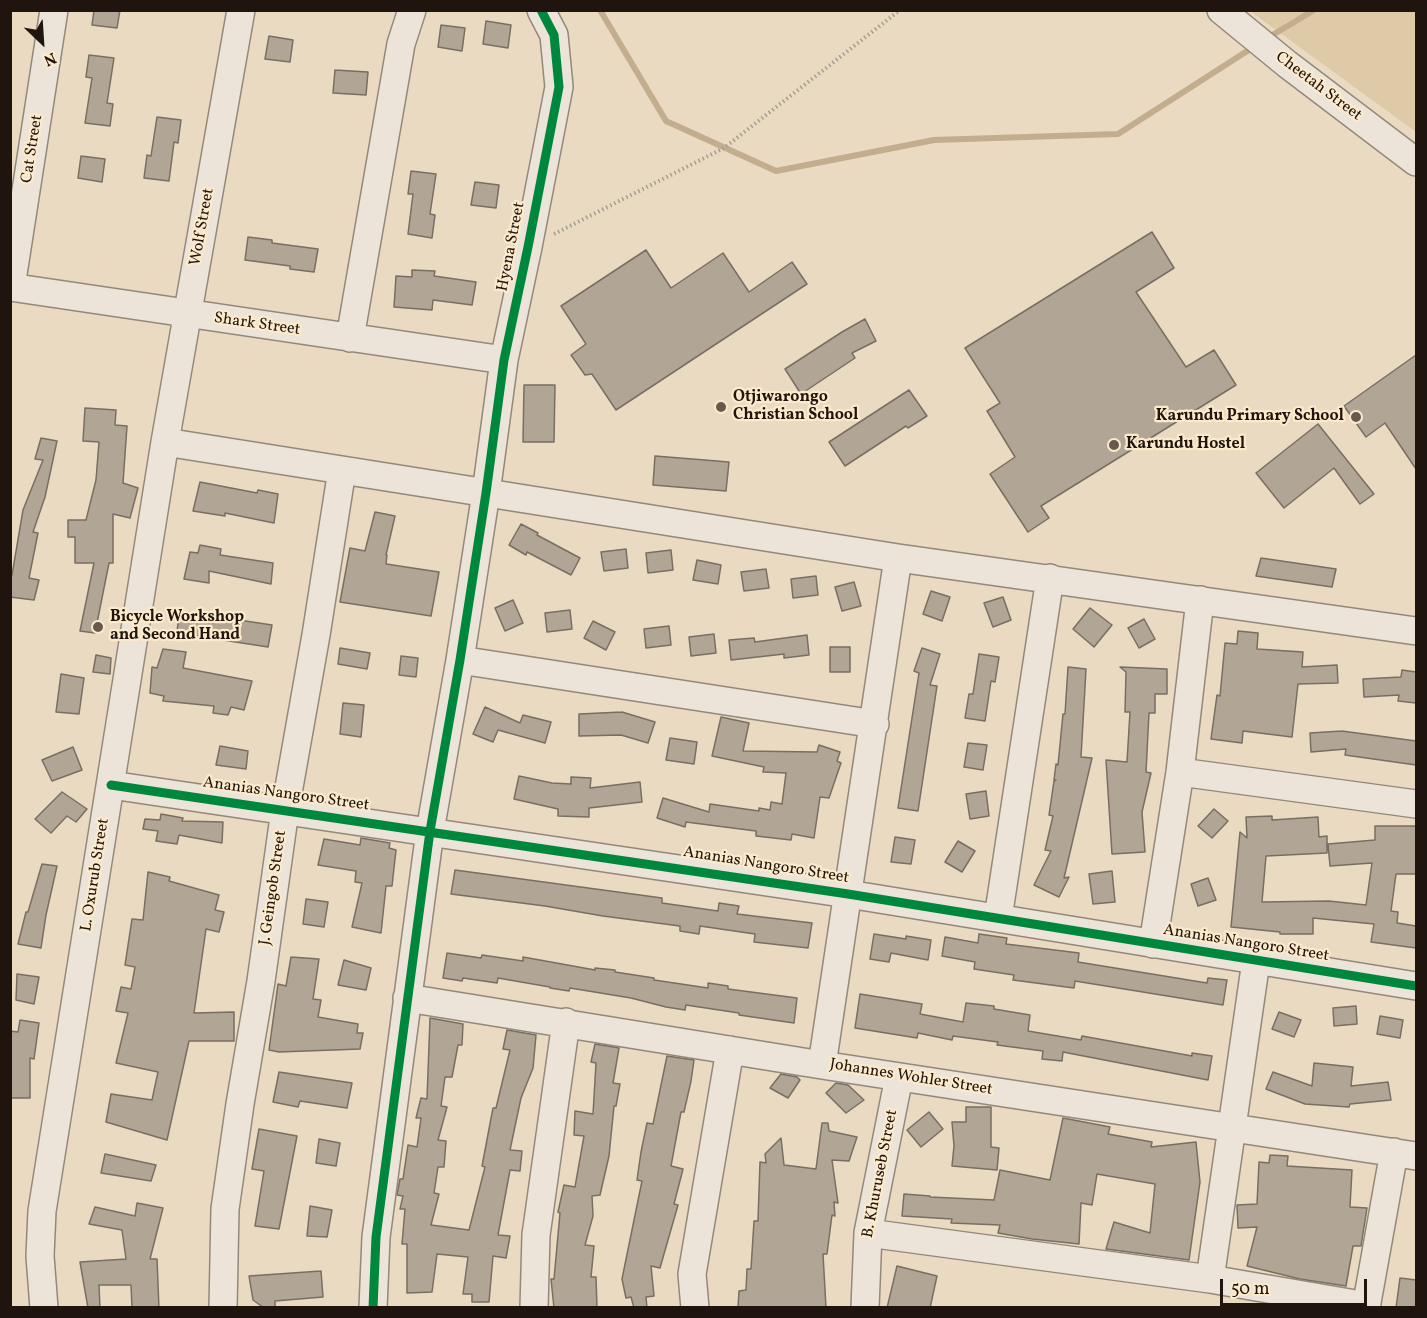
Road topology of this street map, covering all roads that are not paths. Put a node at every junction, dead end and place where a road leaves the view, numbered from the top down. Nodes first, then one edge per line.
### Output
1 (54, 10) edge
2 (240, 10) edge
3 (412, 10) edge
4 (541, 10) edge
5 (1221, 10) edge
6 (1416, 162) edge
7 (11, 287) edge
8 (188, 315) junction
9 (350, 338) junction
10 (504, 360) junction
11 (165, 442) junction
12 (342, 470) junction
13 (486, 493) junction
14 (898, 558) junction
15 (1050, 578) junction
16 (1200, 600) junction
17 (1416, 631) edge
18 (460, 660) junction
19 (875, 724) junction
20 (1180, 772) junction
21 (111, 785) junction
22 (1416, 804) edge
23 (285, 810) junction
24 (430, 831) junction
25 (848, 894) junction
26 (998, 918) junction
27 (1153, 944) junction
28 (1256, 961) junction
29 (1416, 986) edge
30 (407, 998) junction
31 (566, 1022) junction
32 (730, 1050) junction
33 (822, 1065) junction
34 (899, 1077) junction
35 (1233, 1128) junction
36 (1405, 1154) edge
37 (868, 1233) junction
38 (1210, 1279) junction
39 (1367, 1307) edge
40 (44, 1308) edge
41 (223, 1308) edge
42 (373, 1308) edge
43 (534, 1308) edge
44 (694, 1308) edge
45 (865, 1308) edge

1 - 7 street, Cat Street
2 - 8 street, Wolf Street
3 - 9 street
4 - 10 street, Hyena Street
5 - 6 street, Cheetah Street
7 - 8 street, Shark Street
8 - 9 street, Shark Street
8 - 11 street, Wolf Street
9 - 10 street, Shark Street
10 - 13 street, Hyena Street
11 - 12 street
11 - 21 street, L. Oxurub Street
12 - 13 street
12 - 23 street, J. Geingob Street
13 - 14 street
13 - 18 street, Hyena Street
14 - 15 street
14 - 19 street
15 - 16 street
15 - 26 street
16 - 17 street
16 - 20 street
18 - 19 street
18 - 24 street, Hyena Street
19 - 25 street
20 - 22 street
20 - 27 street
21 - 23 street, Ananias Nangoro Street
21 - 40 street, L. Oxurub Street
23 - 24 street, Ananias Nangoro Street
23 - 41 street, J. Geingob Street
24 - 25 street, Ananias Nangoro Street
24 - 30 street, Hyena Street
25 - 26 street, Ananias Nangoro Street
25 - 33 street
26 - 27 street, Ananias Nangoro Street
27 - 28 street, Ananias Nangoro Street
28 - 29 street, Ananias Nangoro Street
28 - 35 street
30 - 31 street, Johannes Wohler Street
30 - 42 street, Hyena Street
31 - 32 street, Johannes Wohler Street
31 - 43 street
32 - 33 street, Johannes Wohler Street
32 - 44 street
33 - 34 street, Johannes Wohler Street
34 - 35 street, Johannes Wohler Street
34 - 37 street, B. Khuruseb Street
35 - 36 street, Johannes Wohler Street
35 - 38 street
36 - 39 street
37 - 38 street
37 - 45 street, B. Khuruseb Street
38 - 39 street

